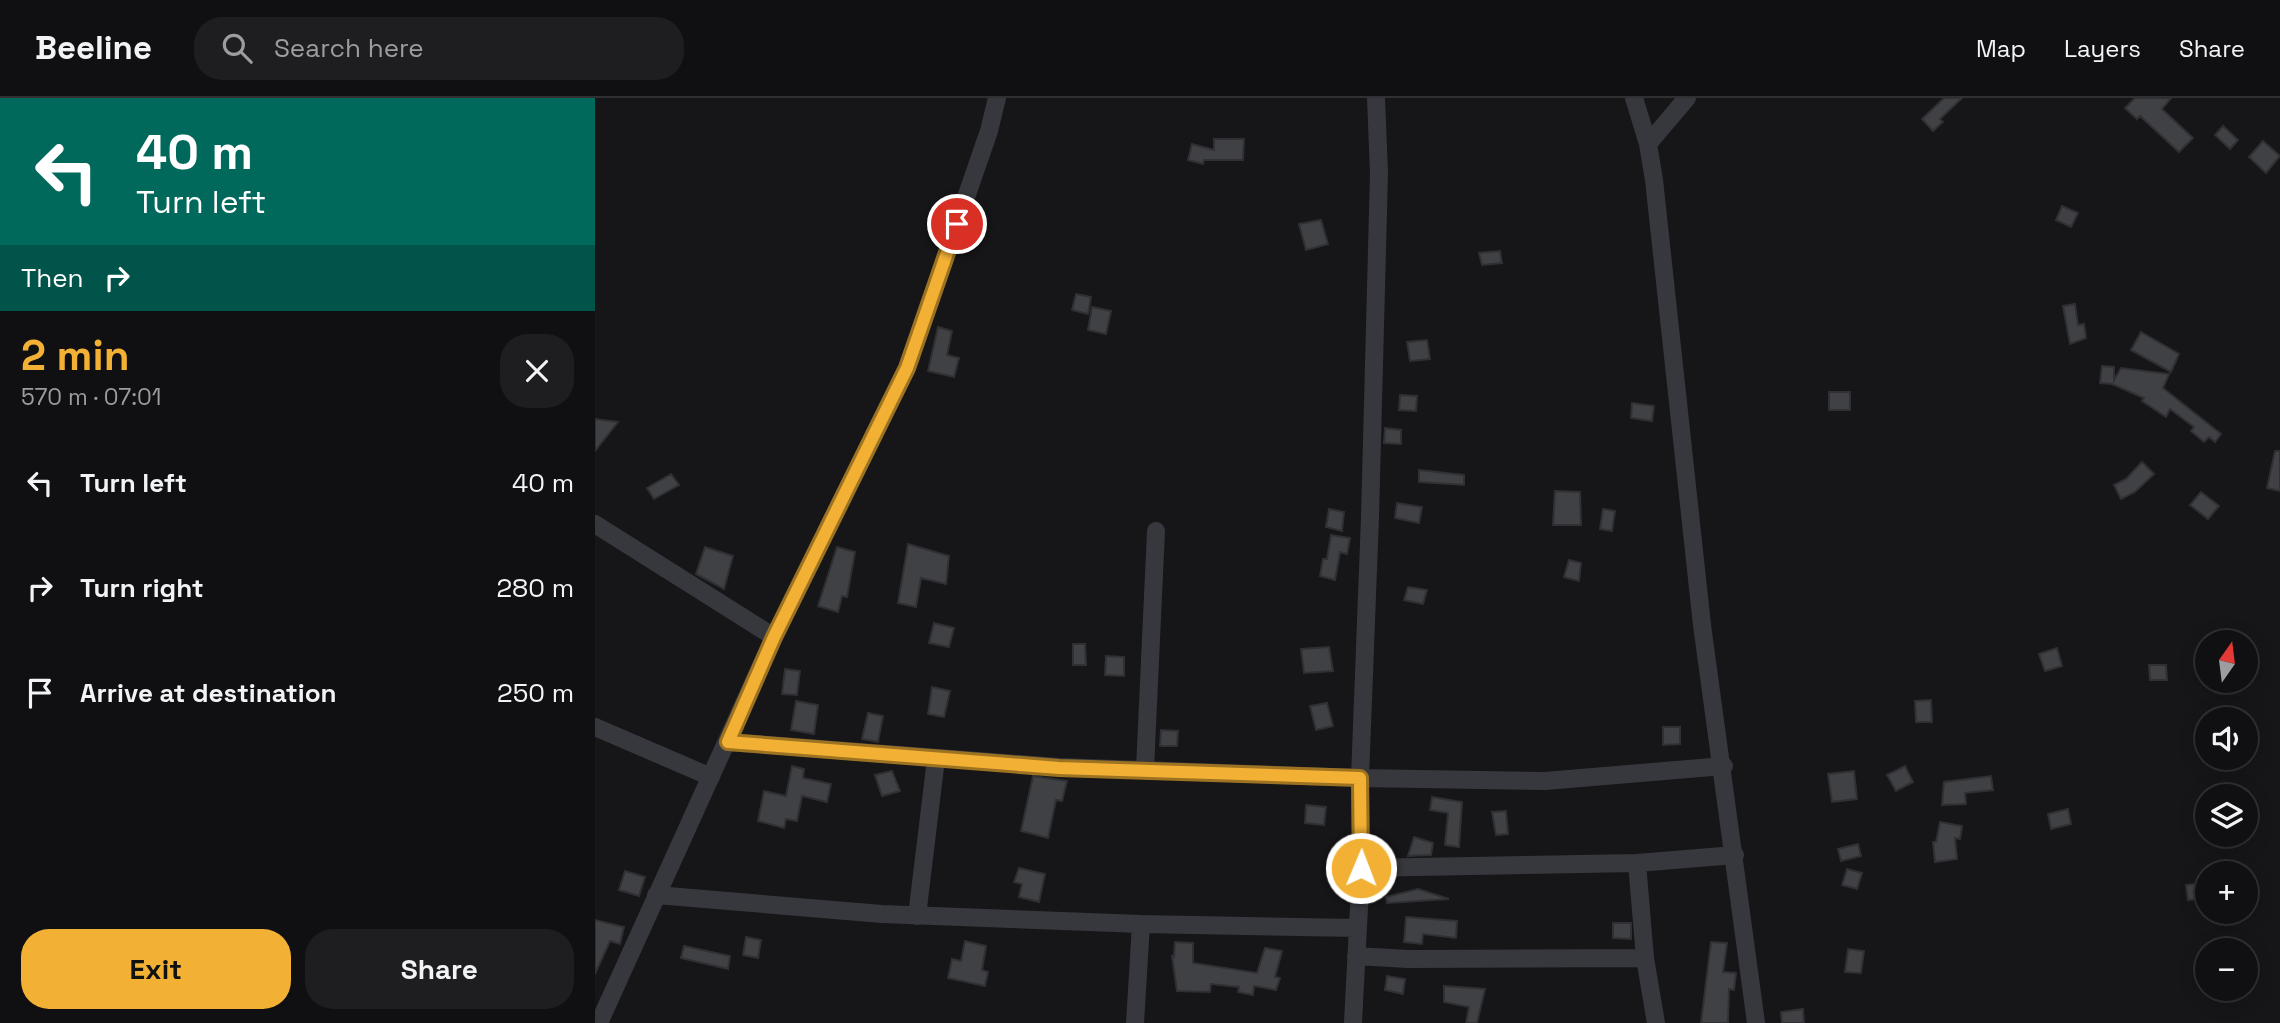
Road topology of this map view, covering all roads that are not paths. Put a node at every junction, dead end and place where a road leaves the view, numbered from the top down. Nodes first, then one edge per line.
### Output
1 (997, 98) edge
2 (1376, 98) edge
3 (1634, 98) edge
4 (1687, 98) edge
5 (1648, 144) junction
6 (595, 524) edge
7 (1156, 531) dead end
8 (774, 637) junction
9 (595, 727) edge
10 (728, 742) junction
11 (936, 759) junction
12 (1724, 766) junction
13 (1145, 769) junction
14 (711, 777) junction
15 (1360, 778) junction
16 (1735, 855) junction
17 (1637, 863) junction
18 (1361, 868) junction
19 (656, 895) junction
20 (917, 916) junction
21 (1141, 923) junction
22 (1357, 928) junction
23 (1356, 956) junction
24 (1645, 958) junction
25 (599, 1023) edge
26 (1135, 1023) edge
27 (1353, 1023) edge
28 (1655, 1023) edge
29 (1756, 1023) edge

1 - 8 street
2 - 15 street
3 - 5 street
4 - 5 street
5 - 12 street
6 - 8 street
7 - 13 street
8 - 10 street
9 - 14 street
10 - 11 street
10 - 14 street
11 - 13 street
11 - 20 street
12 - 15 street
12 - 16 street
13 - 15 street
14 - 19 street
15 - 18 street
16 - 17 street
16 - 29 street
17 - 18 street
17 - 24 street
18 - 22 street
19 - 20 street
19 - 25 street
20 - 21 street
21 - 22 street
21 - 26 street
22 - 23 street
23 - 24 street
23 - 27 street
24 - 28 street

